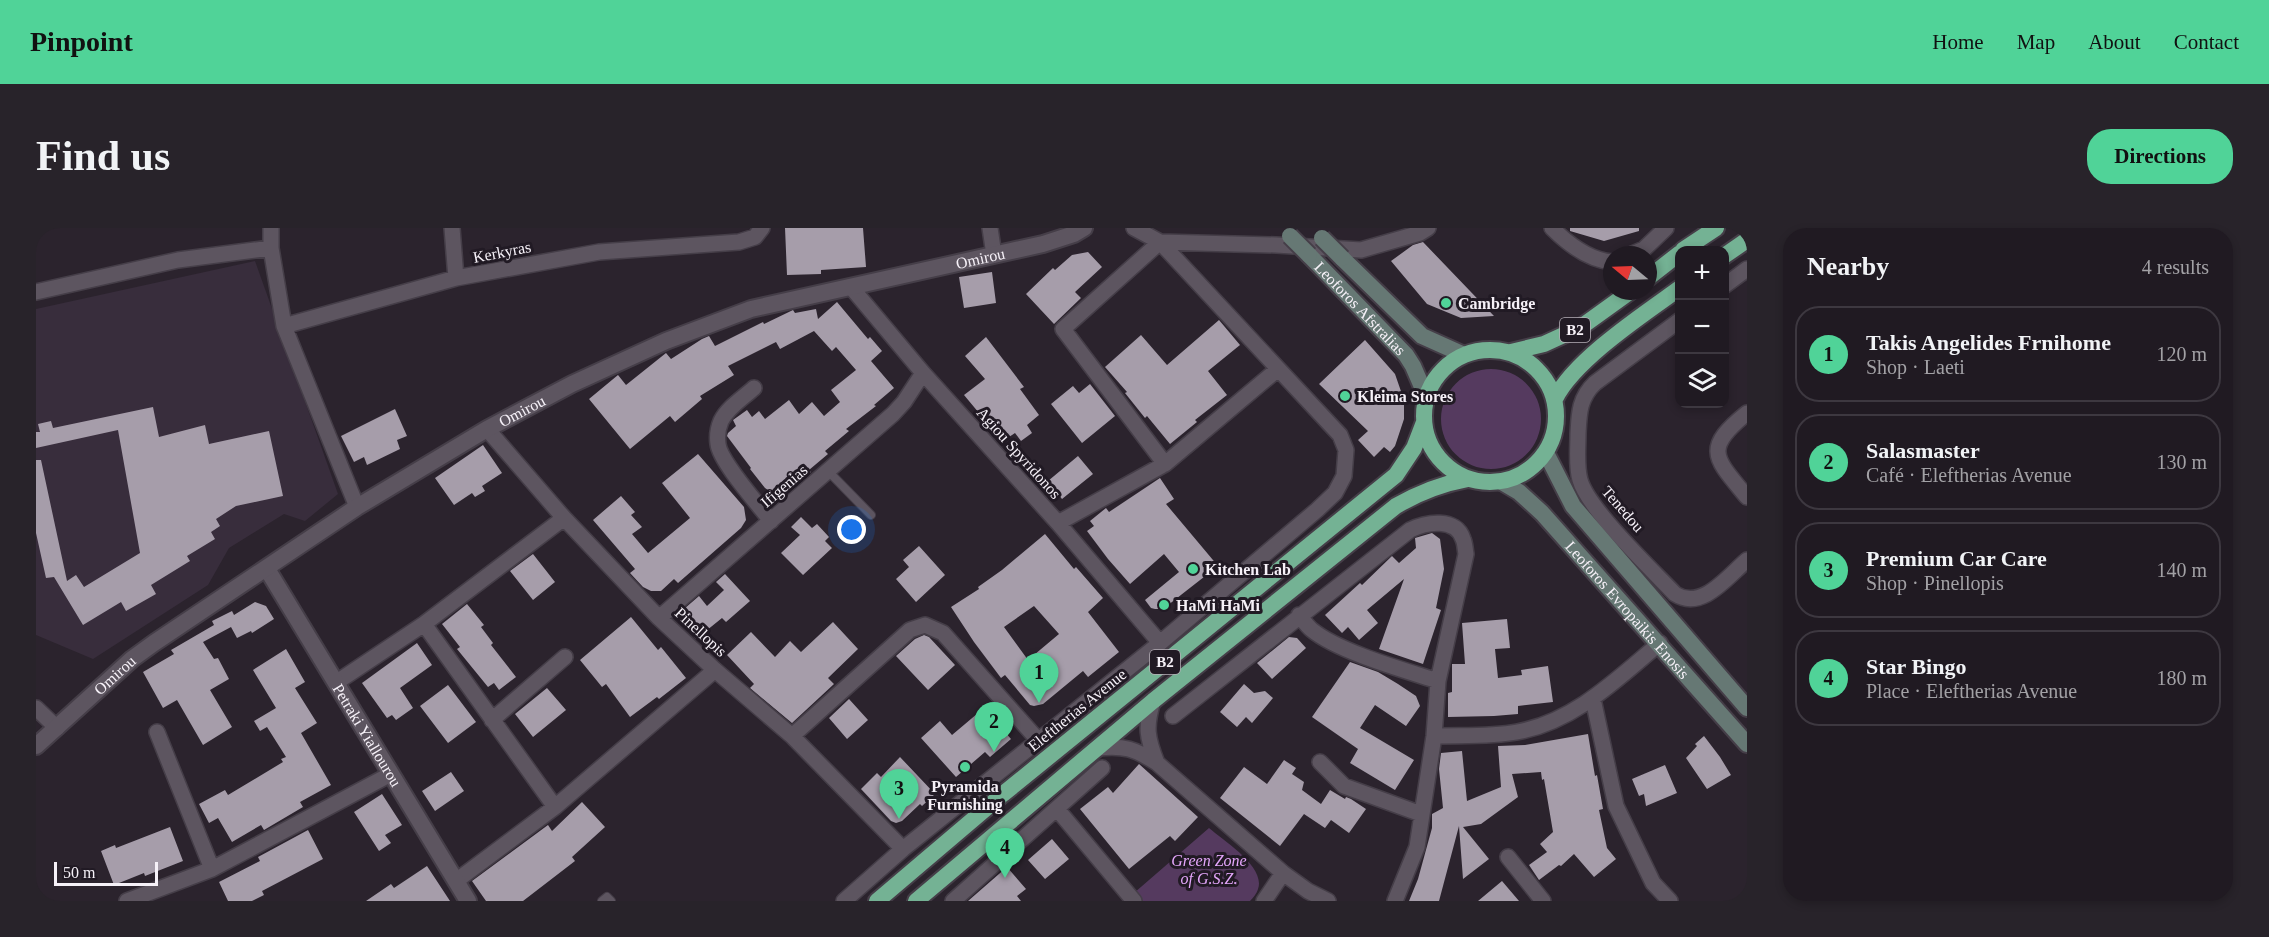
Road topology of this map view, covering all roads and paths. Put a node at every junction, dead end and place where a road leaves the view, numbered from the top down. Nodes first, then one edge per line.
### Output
1 (271, 228) edge
2 (452, 228) edge
3 (762, 228) edge
4 (990, 228) edge
5 (1084, 228) edge
6 (1134, 228) edge
7 (1428, 228) edge
8 (1552, 228) edge
9 (1666, 228) edge
10 (1716, 228) edge
11 (1286, 232) edge
12 (1317, 233) edge
13 (1747, 240) edge
14 (1160, 242) junction
15 (1647, 246) edge
16 (1689, 246) edge
17 (271, 248) junction
18 (1729, 253) edge
19 (994, 255) junction
20 (1675, 257) edge
21 (1603, 261) edge
22 (1747, 269) edge
23 (1657, 271) edge
24 (456, 279) junction
25 (1729, 283) edge
26 (851, 287) junction
27 (36, 292) edge
28 (1675, 292) edge
29 (1618, 300) edge
30 (1675, 324) edge
31 (284, 326) junction
32 (1511, 352) junction
33 (1462, 354) junction
34 (1278, 369) junction
35 (922, 373) junction
36 (754, 388) dead end
37 (1426, 396) junction
38 (1555, 399) junction
39 (1747, 413) edge
40 (1424, 422) junction
41 (486, 429) junction
42 (1546, 453) junction
43 (1165, 464) junction
44 (828, 471) junction
45 (1468, 479) junction
46 (1502, 482) junction
47 (1747, 497) edge
48 (357, 507) junction
49 (871, 515) dead end
50 (564, 518) junction
51 (771, 521) junction
52 (1058, 523) junction
53 (1747, 560) edge
54 (267, 569) junction
55 (1299, 615) junction
56 (659, 618) junction
57 (424, 624) junction
58 (1160, 643) junction
59 (1660, 643) junction
60 (565, 657) dead end
61 (715, 670) junction
62 (1438, 681) junction
63 (337, 682) junction
64 (1593, 699) junction
65 (1153, 701) junction
66 (36, 708) edge
67 (1747, 708) edge
68 (1173, 716) dead end
69 (492, 720) junction
70 (57, 728) junction
71 (157, 732) dead end
72 (792, 736) junction
73 (1434, 736) junction
74 (1038, 740) junction
75 (1747, 744) edge
76 (36, 746) edge
77 (1098, 748) junction
78 (1320, 762) dead end
79 (1157, 763) junction
80 (1102, 768) dead end
81 (391, 774) junction
82 (555, 807) junction
83 (1057, 810) junction
84 (1421, 814) junction
85 (903, 849) junction
86 (1508, 857) dead end
87 (212, 869) junction
88 (1283, 873) junction
89 (456, 881) junction
90 (127, 901) edge
91 (468, 901) edge
92 (602, 901) edge
93 (611, 901) edge
94 (844, 901) edge
95 (877, 901) edge
96 (916, 901) edge
97 (953, 901) edge
98 (1134, 901) edge
99 (1264, 901) edge
100 (1328, 901) edge
101 (1395, 901) edge
102 (1543, 901) edge
103 (1670, 901) edge

1 - 17 street
2 - 24 street
3 - 24 street, Kerkyras
4 - 19 street
5 - 19 street, Omirou
6 - 14 street
7 - 14 street
8 - 21 street
9 - 15 street
10 - 16 highway
11 - 37 main road, Leoforos Afstralias, bridge
12 - 33 main road, Leoforos Afstralias, bridge
13 - 18 highway
14 - 34 street
14 - 43 street
17 - 27 street
17 - 31 street
19 - 26 street, Omirou
20 - 23 highway
22 - 25 street
24 - 31 street, Kerkyras
26 - 35 street, Agiou Spyridonos
26 - 41 street, Omirou
28 - 38 highway, B2
29 - 32 highway, B2
30 - 53 street, Tenedou
31 - 48 street
32 - 33 highway, B2
32 - 38 highway, B2
33 - 37 highway, B2
34 - 43 street
34 - 58 street
35 - 44 street, Ifigenias
35 - 52 street, Agiou Spyridonos
36 - 51 street
37 - 40 highway, B2
38 - 42 highway, B2
39 - 47 street
40 - 45 highway, B2
40 - 95 highway, Eleftherias Avenue / B2
41 - 48 street, Omirou
41 - 50 street, Pinellopis
42 - 46 highway, B2
42 - 67 main road, Leoforos Evropaikis Enosis
43 - 52 street
44 - 49 lane
44 - 51 street, Ifigenias
45 - 46 highway, B2
45 - 65 highway, B2
46 - 59 main road, Leoforos Evropaikis Enosis
48 - 54 street, Omirou
50 - 56 street, Pinellopis
50 - 57 street
51 - 56 street, Ifigenias
52 - 58 street, Agiou Spyridonos
54 - 63 street, Petraki Yiallourou
54 - 70 street, Omirou
55 - 62 street
55 - 62 street
55 - 68 street
56 - 61 street, Pinellopis
57 - 63 street
57 - 69 street
58 - 74 street
59 - 64 street
59 - 75 main road, Leoforos Evropaikis Enosis
60 - 69 street
61 - 72 street, Pinellopis
61 - 82 street
62 - 73 street
63 - 81 street, Petraki Yiallourou
64 - 73 street
64 - 103 street
65 - 77 highway, B2
65 - 79 street
66 - 70 street
69 - 82 street
70 - 76 street, Omirou
71 - 87 street
72 - 74 street
72 - 85 street, Pinellopis
73 - 84 street
74 - 85 street
77 - 79 street
77 - 96 highway, B2
78 - 84 street
79 - 88 street
80 - 83 street
81 - 87 street
81 - 89 street, Petraki Yiallourou
82 - 89 street
83 - 97 street
83 - 98 street
84 - 101 street
85 - 94 street
86 - 102 street
87 - 90 street
88 - 99 street
88 - 100 street
89 - 91 street, Petraki Yiallourou
92 - 93 lane

